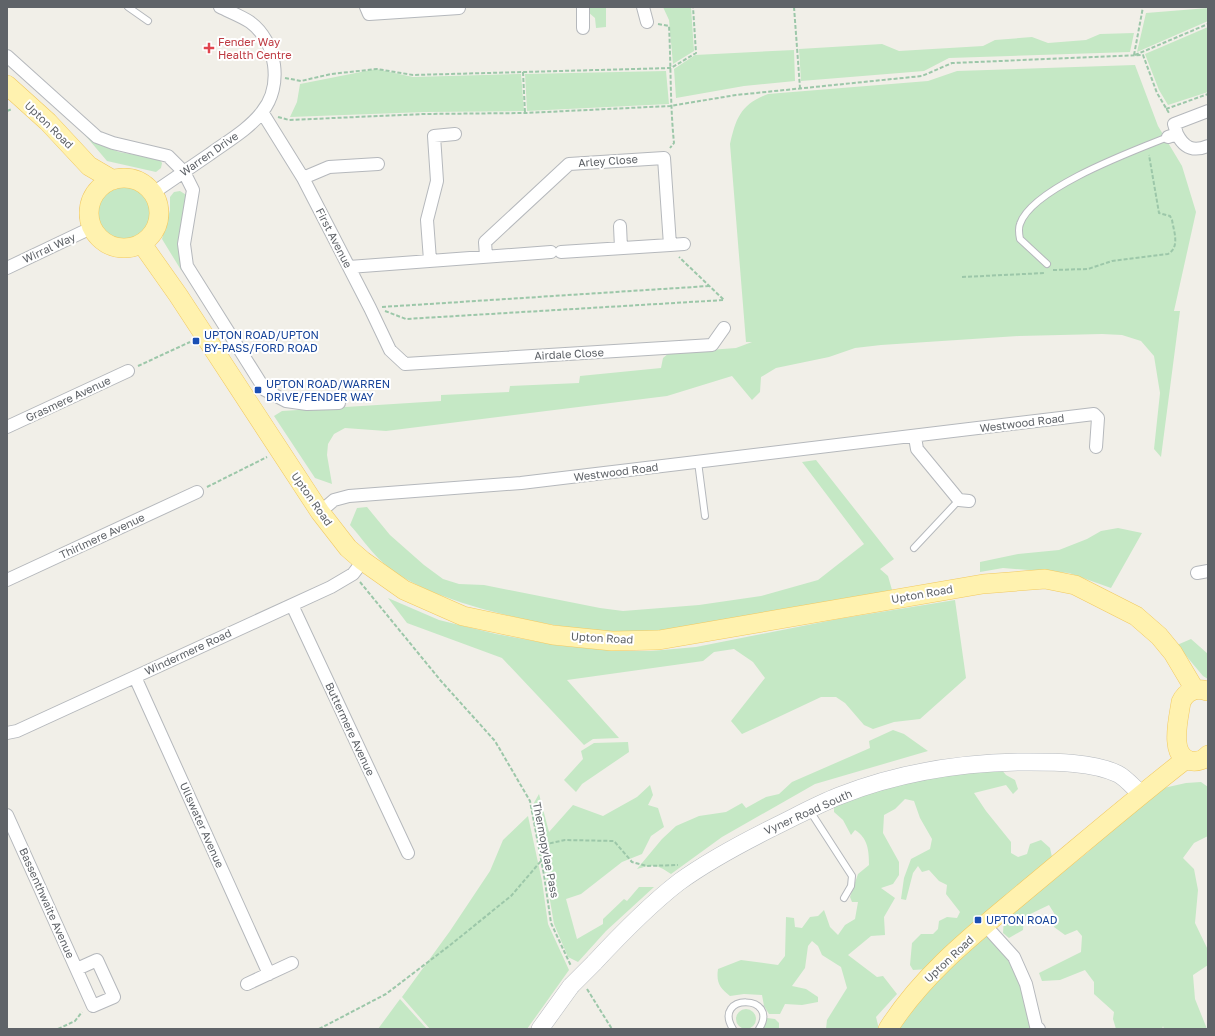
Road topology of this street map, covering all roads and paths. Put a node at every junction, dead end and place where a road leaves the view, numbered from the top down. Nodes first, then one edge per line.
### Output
1 (128, 7) edge
2 (220, 7) edge
3 (582, 7) edge
4 (643, 7) edge
5 (693, 7) edge
6 (794, 7) edge
7 (1143, 7) edge
8 (368, 10) edge
9 (460, 11) edge
10 (148, 21) dead end
11 (647, 22) joint
12 (1208, 24) edge
13 (583, 28) dead end
14 (1134, 55) junction
15 (7, 56) edge
16 (671, 68) junction
17 (523, 72) junction
18 (274, 76) junction
19 (7, 85) edge
20 (800, 88) junction
21 (1208, 94) edge
22 (670, 106) junction
23 (1166, 109) junction
24 (1208, 111) edge
25 (262, 112) junction
26 (525, 113) junction
27 (1173, 132) junction
28 (455, 134) dead end
29 (1148, 145) junction
30 (1208, 146) edge
31 (664, 158) junction
32 (378, 164) dead end
33 (89, 166) junction
34 (184, 172) junction
35 (303, 178) junction
36 (113, 180) junction
37 (96, 192) junction
38 (153, 194) junction
39 (620, 226) dead end
40 (91, 228) junction
41 (142, 244) junction
42 (684, 244) dead end
43 (668, 245) junction
44 (621, 248) junction
45 (486, 256) junction
46 (430, 260) junction
47 (1047, 264) dead end
48 (7, 268) edge
49 (349, 268) junction
50 (962, 277) dead end
51 (709, 286) junction
52 (370, 308) junction
53 (724, 328) dead end
54 (203, 336) junction
55 (405, 364) joint
56 (128, 371) joint
57 (339, 403) dead end
58 (7, 427) edge
59 (915, 437) junction
60 (1096, 448) dead end
61 (279, 451) junction
62 (698, 462) junction
63 (197, 492) joint
64 (964, 501) joint
65 (320, 512) junction
66 (705, 516) dead end
67 (914, 548) dead end
68 (358, 567) junction
69 (7, 580) edge
70 (292, 605) junction
71 (135, 677) junction
72 (1202, 691) edge
73 (7, 733) edge
74 (1207, 758) edge
75 (1186, 759) junction
76 (1141, 794) junction
77 (810, 809) junction
78 (7, 816) edge
79 (538, 846) junction
80 (408, 852) dead end
81 (541, 861) junction
82 (684, 864) dead end
83 (844, 898) dead end
84 (985, 925) junction
85 (292, 963) dead end
86 (77, 969) junction
87 (269, 974) junction
88 (576, 981) junction
89 (247, 984) dead end
90 (91, 1001) junction
91 (58, 1029) edge
92 (319, 1029) edge
93 (540, 1029) edge
94 (612, 1029) edge
95 (733, 1029) edge
96 (759, 1029) edge
97 (888, 1029) edge
98 (1039, 1029) edge

1 - 10 lane
2 - 18 street
3 - 13 street
4 - 11 street
5 - 16 path
6 - 20 path
7 - 14 path
8 - 9 street
11 - 16 path
12 - 14 path
14 - 20 path
14 - 23 path
15 - 34 street
16 - 17 path
16 - 22 path
17 - 18 path
17 - 26 path
18 - 25 street
19 - 33 main road, Upton Road
20 - 22 path
21 - 23 path
22 - 26 path
22 - 31 path
23 - 27 path
24 - 27 street
25 - 26 path
25 - 34 street, Warren Drive
25 - 35 street, First Avenue
27 - 29 lane
27 - 30 street
28 - 46 street
29 - 47 lane
29 - 50 path
31 - 43 street
31 - 45 street, Arley Close
32 - 35 street
33 - 36 main road, Upton Road
33 - 37 main road, Upton Road
34 - 38 street, Warren Drive
34 - 57 street
35 - 49 street, First Avenue
36 - 37 main road
36 - 38 main road
37 - 40 main road
38 - 41 main road
39 - 44 street
40 - 41 main road
40 - 48 street, Wirral Way
41 - 54 main road, Upton Road
42 - 43 street
43 - 44 street
43 - 51 path
44 - 45 street
45 - 46 street
46 - 49 street
49 - 52 street, First Avenue
51 - 52 path
51 - 52 path
52 - 55 street, First Avenue
53 - 55 street, Airdale Close
54 - 56 path
54 - 61 main road, Upton Road
56 - 58 street, Grasmere Avenue
59 - 60 street, Westwood Road
59 - 62 street, Westwood Road
59 - 64 street
61 - 63 path
61 - 65 main road, Upton Road
62 - 65 street, Westwood Road
62 - 66 lane
63 - 69 street, Thirlmere Avenue
64 - 67 lane
65 - 68 main road, Upton Road
68 - 70 street, Windermere Road
68 - 72 main road, Upton Road
68 - 79 path, Thermopylae Pass
70 - 71 street, Windermere Road
70 - 80 street, Buttermere Avenue
71 - 73 street, Windermere Road
71 - 87 street, Ullswater Avenue
72 - 75 main road
74 - 75 main road
75 - 76 main road, Upton Road
76 - 77 street, Vyner Road South
76 - 84 main road, Upton Road
77 - 83 lane
77 - 88 street, Vyner Road South, bridge
78 - 86 street, Bassenthwaite Avenue
79 - 81 path, Thermopylae Pass
79 - 82 path
81 - 88 path, Thermopylae Pass
81 - 92 path
84 - 97 main road, Upton Road
84 - 98 street
85 - 87 street
86 - 90 street, Bassenthwaite Avenue
86 - 90 street, Bassenthwaite Avenue
87 - 89 street
88 - 93 street, Vyner Road South
88 - 94 path, Thermopylae Pass
90 - 91 path
95 - 96 lane

